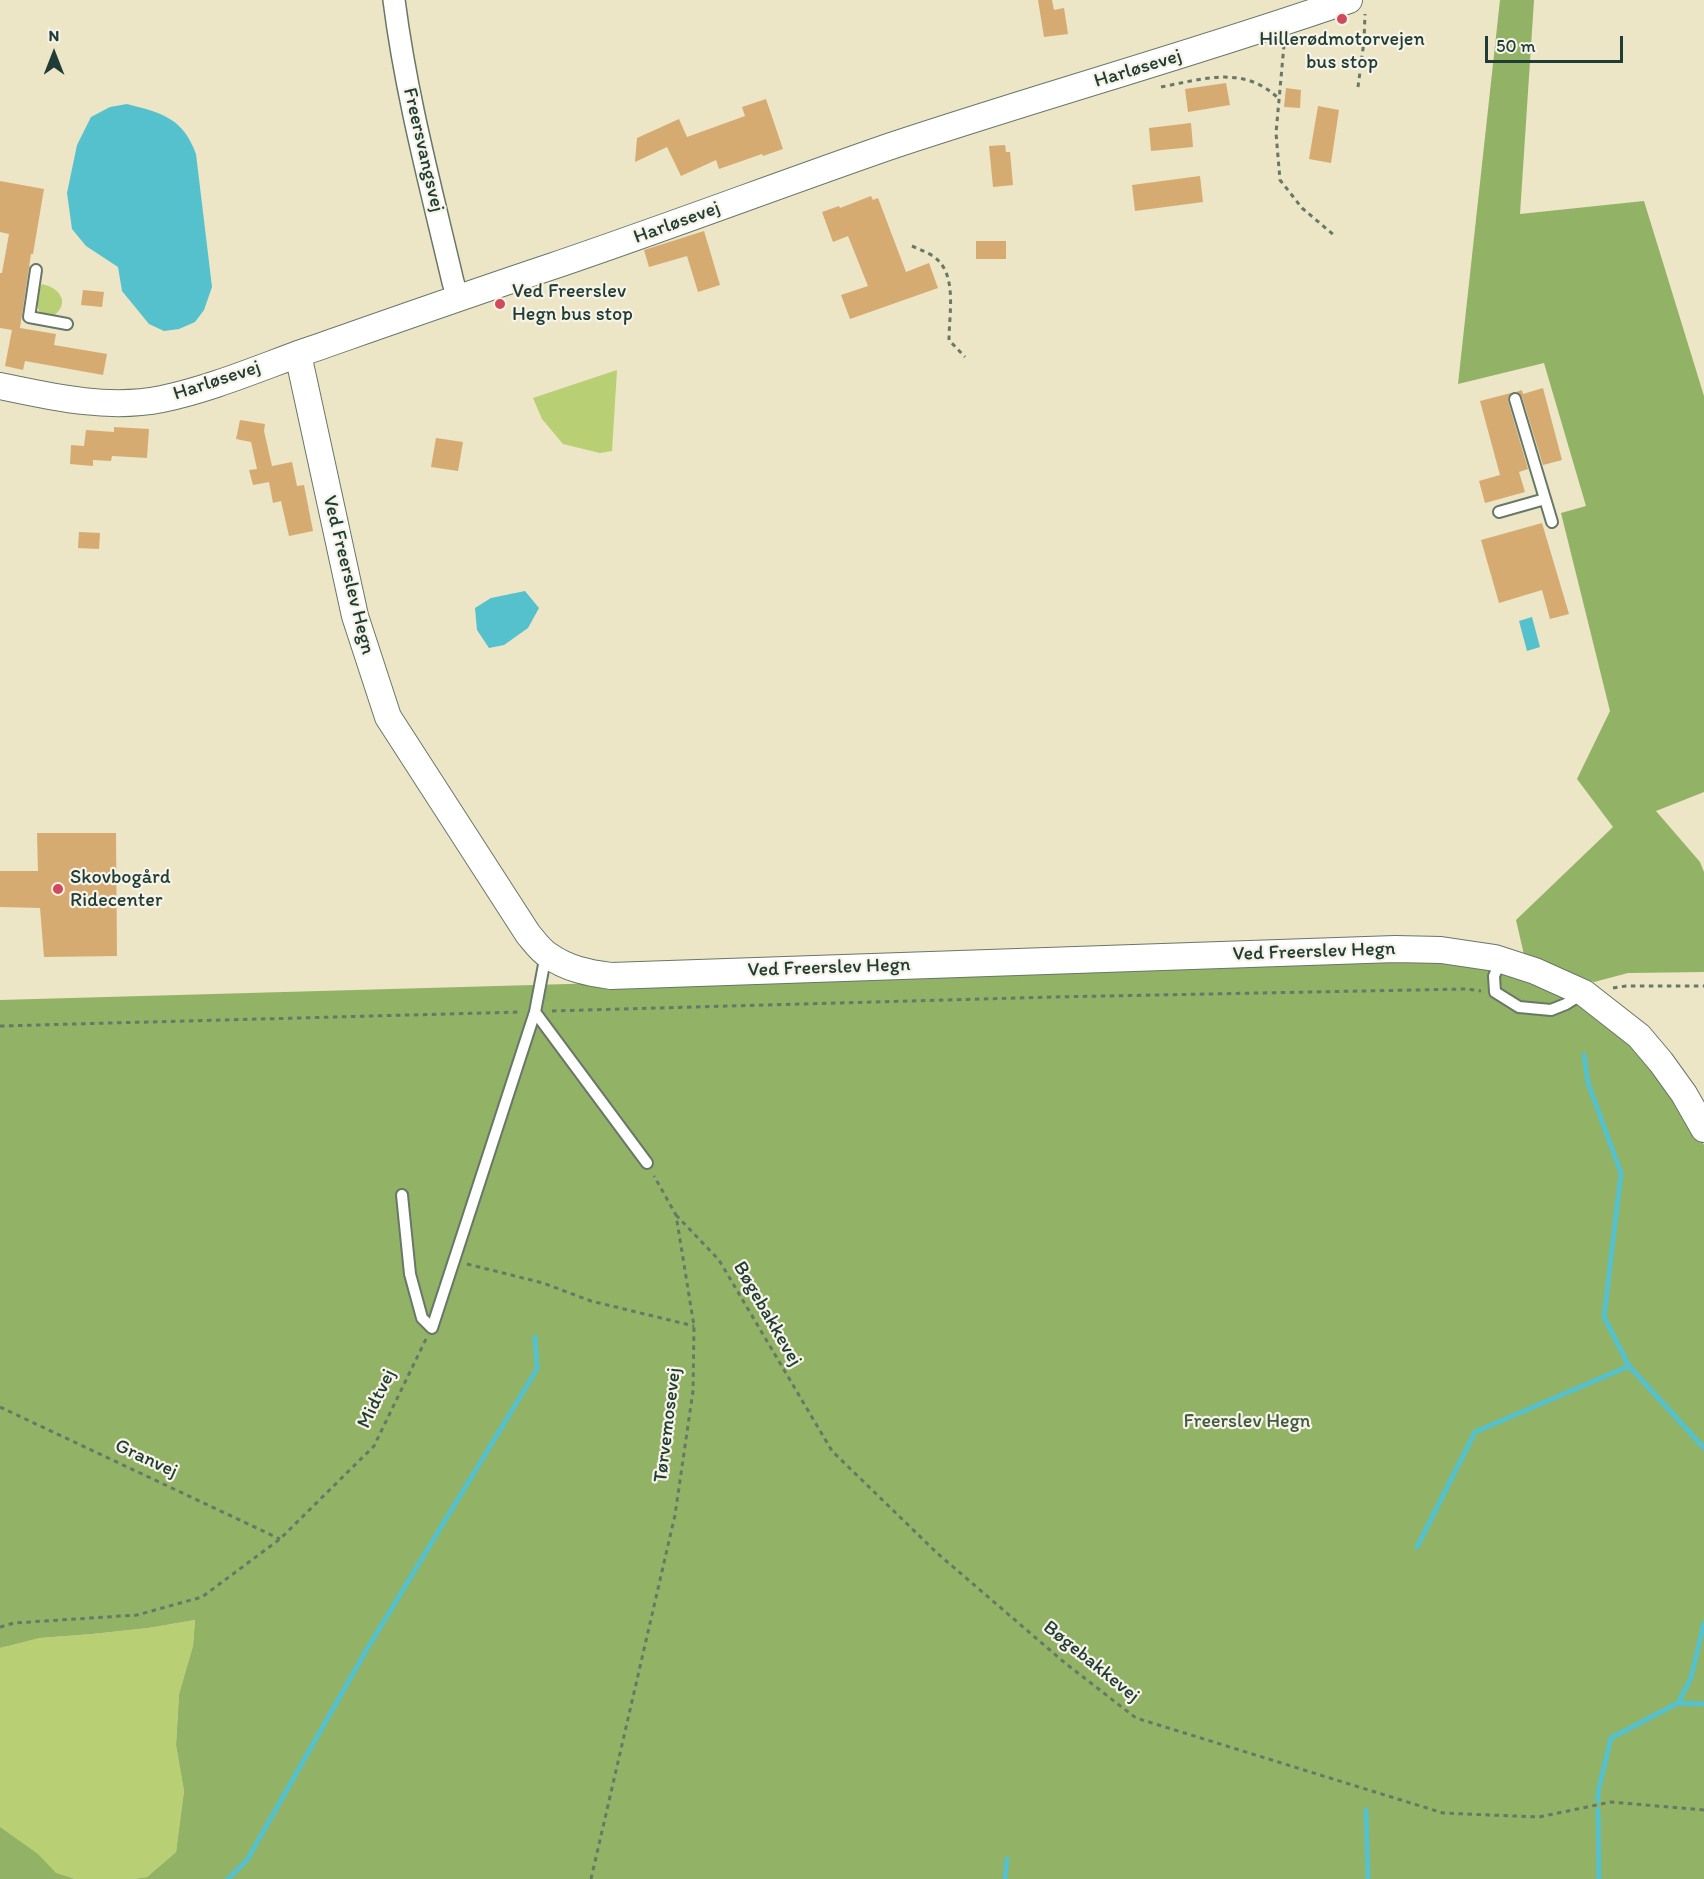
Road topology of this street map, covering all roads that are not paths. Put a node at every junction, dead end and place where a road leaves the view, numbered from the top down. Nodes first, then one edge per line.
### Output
1 (394, 0) edge
2 (1357, 5) edge
3 (36, 270) dead end
4 (458, 298) junction
5 (67, 324) dead end
6 (298, 354) junction
7 (0, 386) edge
8 (1515, 399) dead end
9 (1545, 499) junction
10 (1499, 512) dead end
11 (1552, 522) dead end
12 (546, 954) junction
13 (1502, 960) junction
14 (1584, 993) junction
15 (535, 1012) junction
16 (1704, 1129) edge
17 (647, 1163) road end
18 (402, 1195) dead end

1 - 4 street, Freersvangsvej
2 - 4 street, Harløsevej
3 - 5 lane
4 - 6 street, Harløsevej
6 - 7 street, Harløsevej
6 - 12 street, Ved Freerslev Hegn
8 - 9 lane
9 - 10 lane
9 - 11 lane
12 - 13 street, Ved Freerslev Hegn
12 - 15 lane
13 - 14 street, Ved Freerslev Hegn
13 - 14 lane
14 - 16 street, Ved Freerslev Hegn
15 - 17 lane
15 - 18 lane

